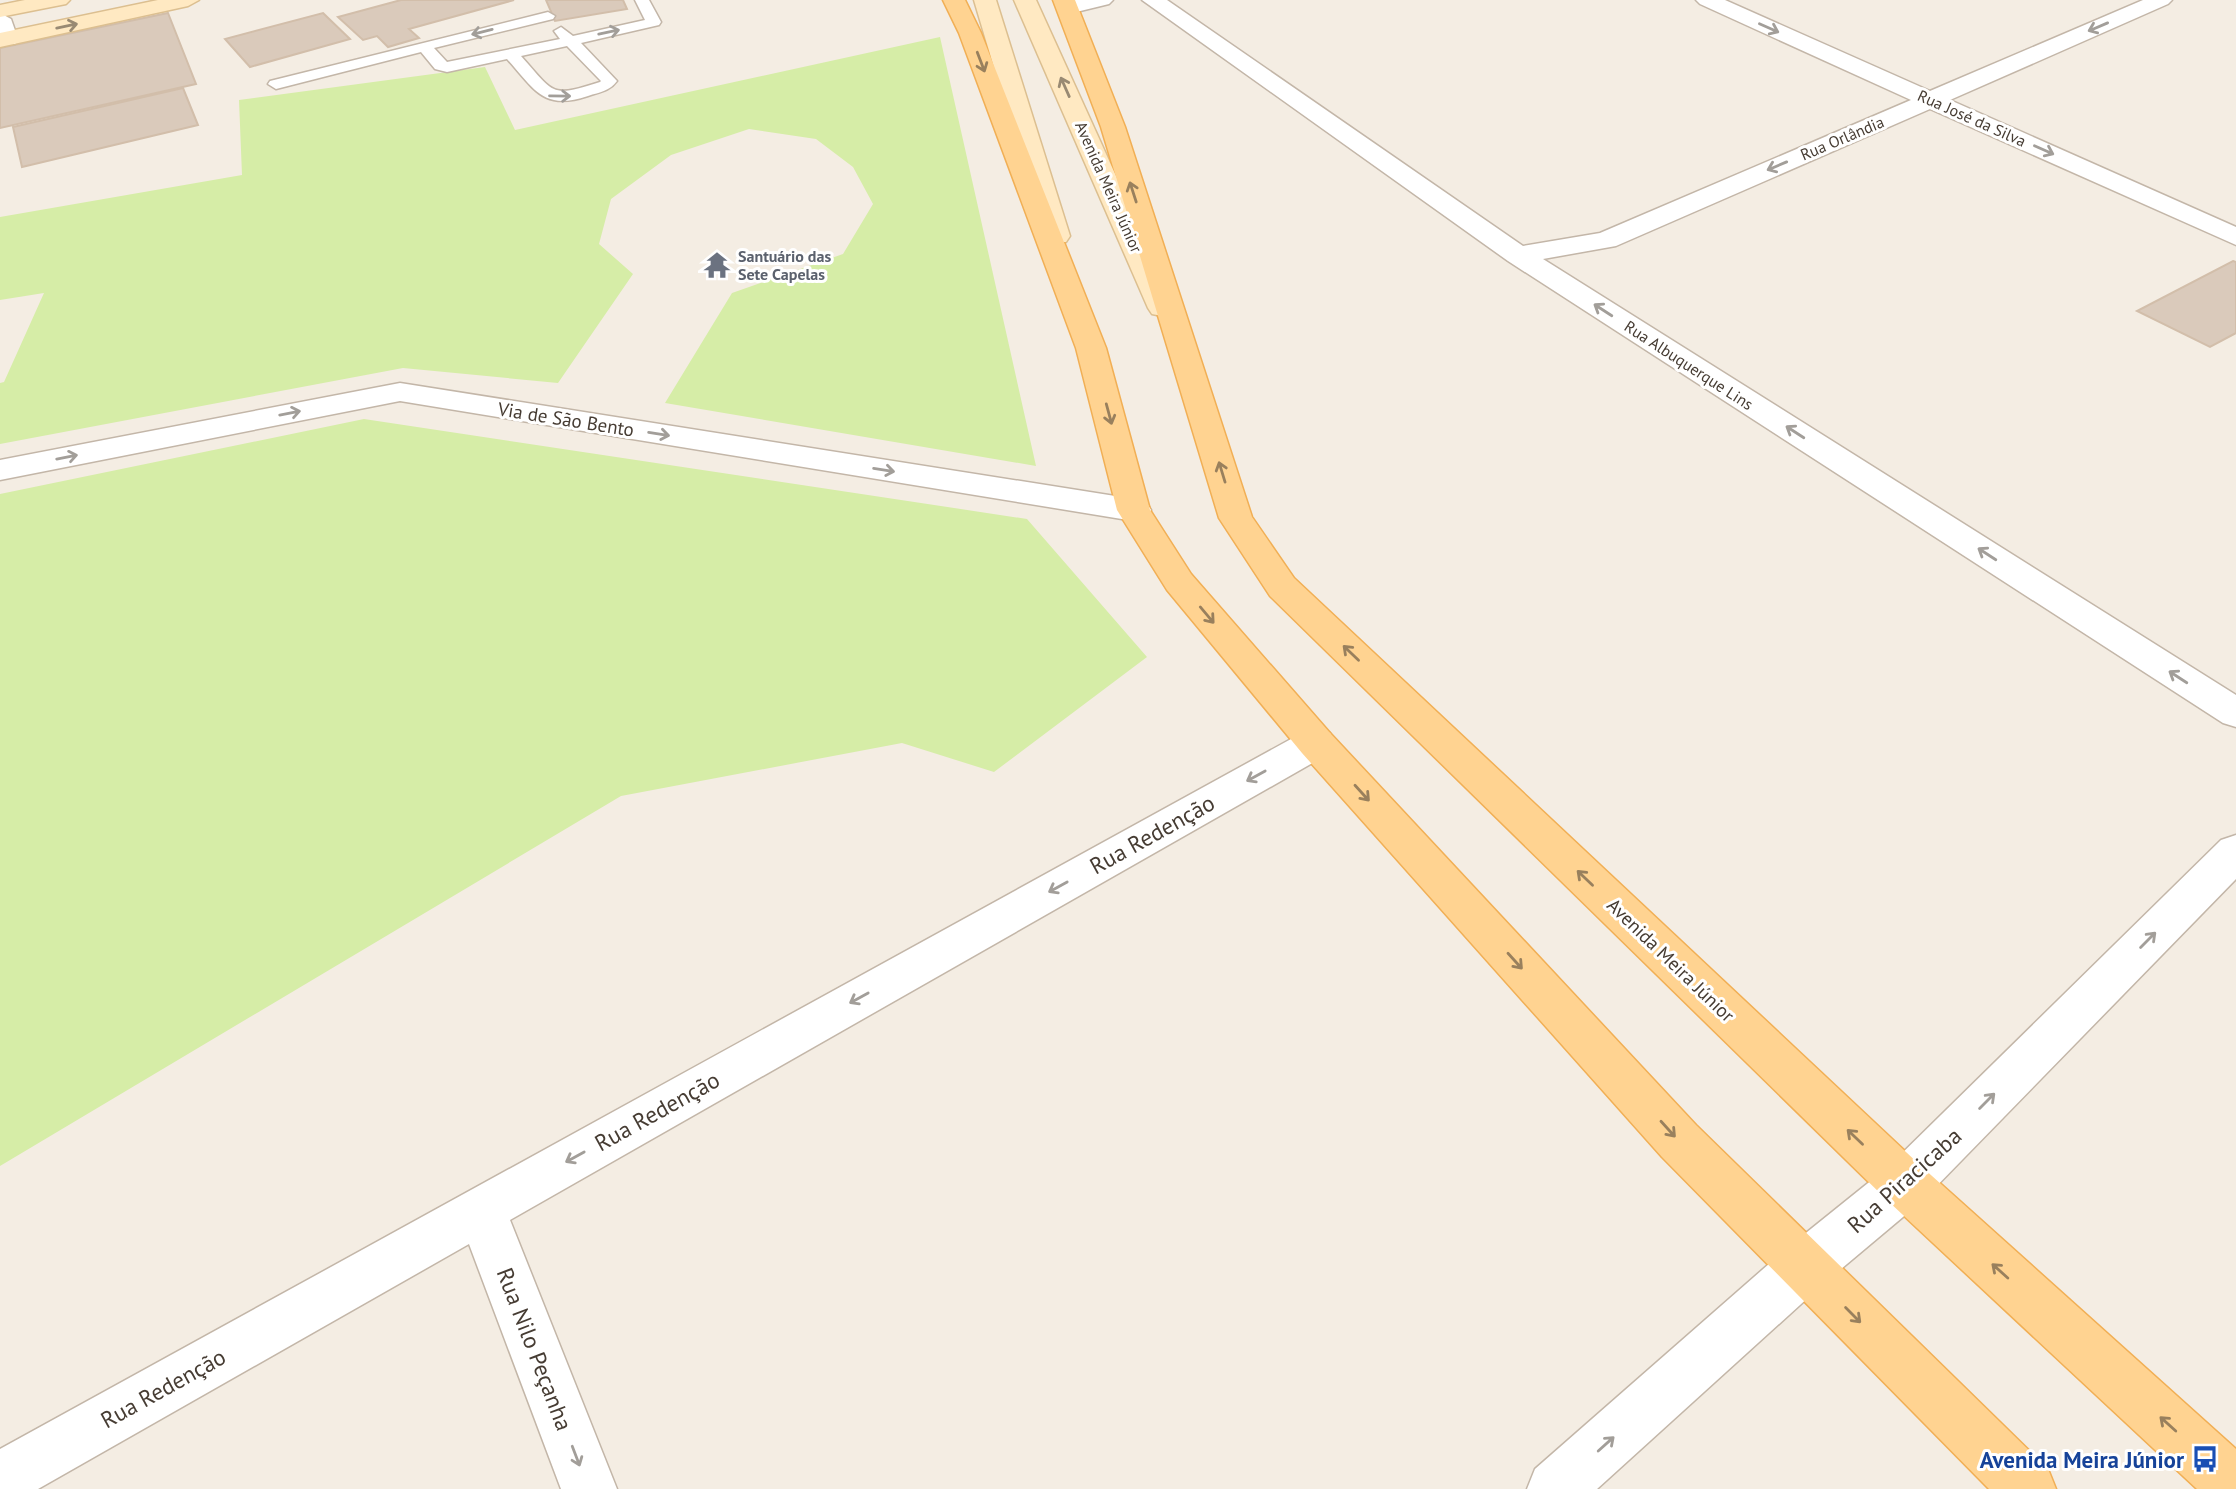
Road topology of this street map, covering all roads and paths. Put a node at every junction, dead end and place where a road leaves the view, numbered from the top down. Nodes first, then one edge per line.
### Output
1 (59, 0) edge
2 (188, 0) edge
3 (536, 0) edge
4 (642, 0) edge
5 (954, 0) edge
6 (985, 0) edge
7 (1025, 0) edge
8 (1102, 0) edge
9 (1153, 0) edge
10 (1707, 0) edge
11 (2161, 0) edge
12 (1066, 4) edge
13 (0, 11) edge
14 (548, 16) junction
15 (2, 33) edge
16 (570, 41) junction
17 (425, 46) junction
18 (511, 54) junction
19 (276, 84) dead end
20 (1931, 99) junction
21 (2236, 236) edge
22 (1518, 255) junction
23 (1091, 348) junction
24 (1191, 374) junction
25 (0, 470) edge
26 (1134, 510) junction
27 (2236, 713) edge
28 (1316, 743) junction
29 (2236, 852) edge
30 (1905, 1184) junction
31 (481, 1209) junction
32 (1804, 1267) junction
33 (0, 1480) edge
34 (2236, 1487) edge
35 (589, 1489) edge
36 (1555, 1489) edge
37 (2028, 1489) edge

1 - 13 main road
15 -> 2 main road
3 - 14 lane
16 -> 4 lane
5 -> 23 main road
6 - 23 main road
24 -> 7 main road, Avenida Meira Júnior
8 - 12 street
9 - 22 street, Rua Albuquerque Lins
10 -> 20 street, Rua José da Silva
11 -> 20 street, Rua Orlândia
24 -> 12 main road, Avenida Meira Júnior
14 - 16 lane
14 -> 17 lane
16 - 18 lane
18 -> 16 lane
17 - 18 lane
17 - 19 lane
20 -> 21 street, Rua José da Silva
20 -> 22 street, Rua Orlândia
27 -> 22 street, Rua Albuquerque Lins
23 -> 26 main road
30 -> 24 main road, Avenida Meira Júnior
25 -> 26 street, Via de São Bento
26 -> 28 main road
28 -> 31 street, Rua Redenção
28 -> 32 main road
30 -> 29 street, Rua Piracicaba
30 - 32 street, Rua Piracicaba
34 -> 30 main road, Avenida Meira Júnior
31 - 33 street, Rua Redenção
31 -> 35 street, Rua Nilo Peçanha
36 -> 32 street, Rua Piracicaba
32 -> 37 main road

